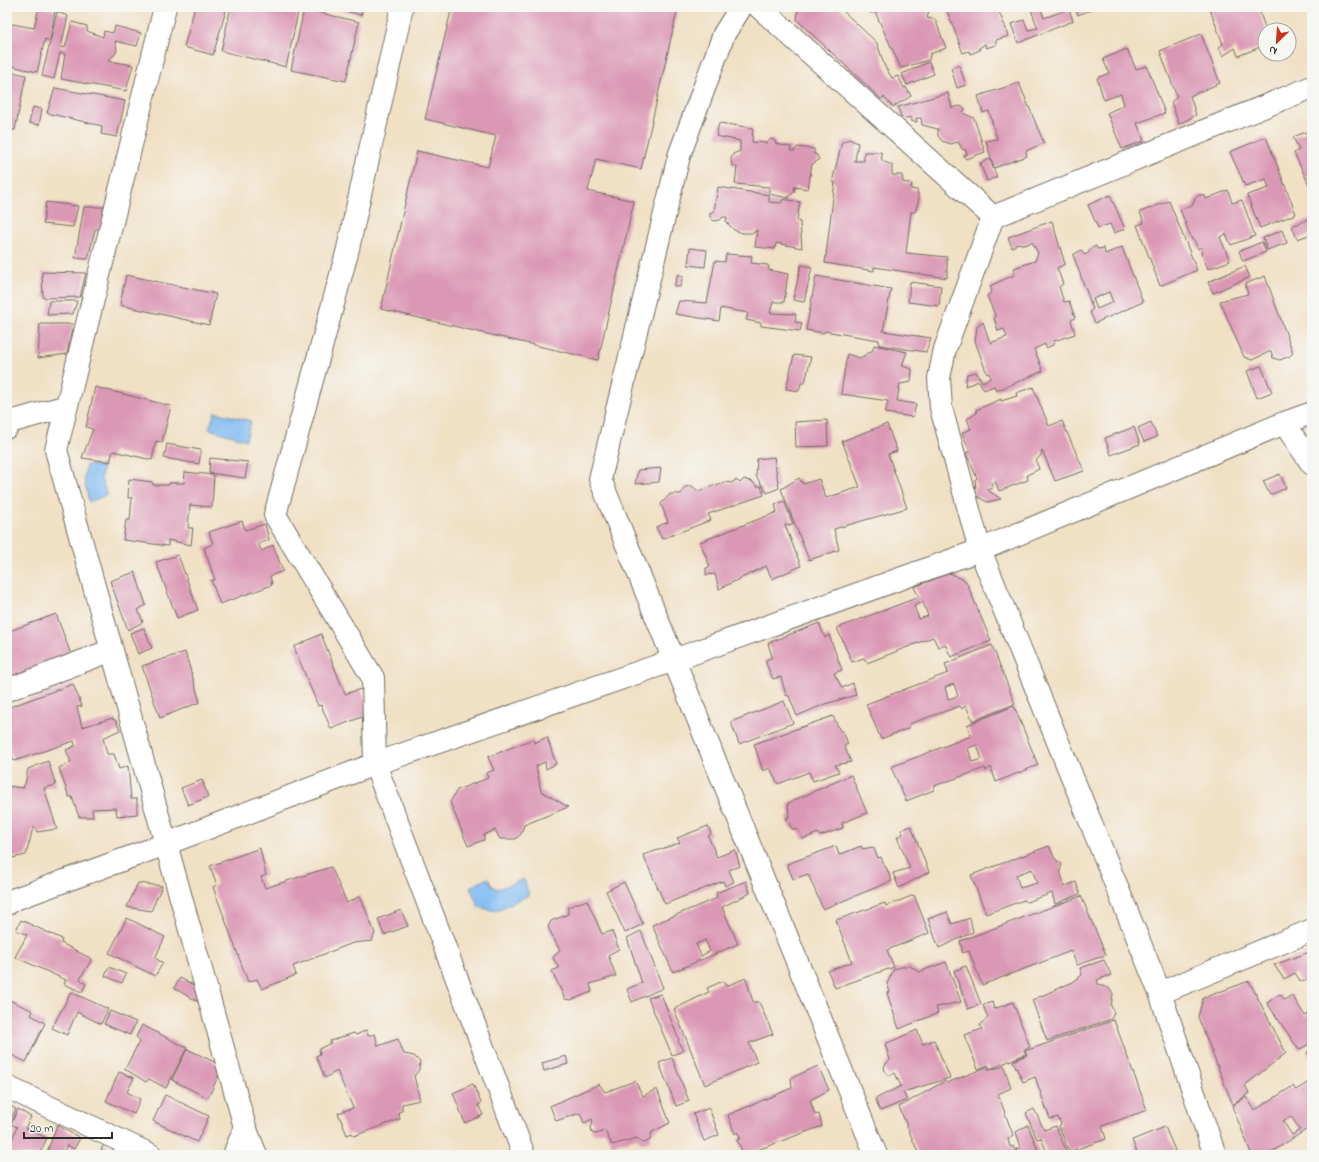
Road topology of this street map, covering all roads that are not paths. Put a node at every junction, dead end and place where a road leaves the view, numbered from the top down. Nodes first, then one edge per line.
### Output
1 (402, 7) edge
2 (741, 7) edge
3 (759, 7) edge
4 (162, 8) edge
5 (1312, 87) edge
6 (993, 217) junction
7 (67, 406) junction
8 (1312, 413) edge
9 (1284, 423) junction
10 (7, 427) edge
11 (1312, 464) edge
12 (980, 550) junction
13 (112, 650) junction
14 (674, 660) junction
15 (7, 690) edge
16 (375, 764) junction
17 (166, 844) junction
18 (7, 904) edge
19 (1312, 930) edge
20 (1160, 993) junction
21 (7, 1087) edge
22 (245, 1127) junction
23 (151, 1155) edge
24 (234, 1155) edge
25 (256, 1155) edge
26 (524, 1155) edge
27 (876, 1155) edge
28 (1215, 1155) edge

1 - 16 street
2 - 14 street
3 - 6 street
4 - 7 street
5 - 6 street
6 - 12 street
7 - 10 street
7 - 13 street
8 - 9 street
9 - 11 street
9 - 12 street
12 - 14 street
12 - 20 street
13 - 15 street
13 - 17 street
14 - 16 street
14 - 27 street
16 - 17 street
16 - 26 street
17 - 18 street
17 - 22 street
19 - 20 street
20 - 28 street
21 - 23 street
22 - 24 street
22 - 25 street

